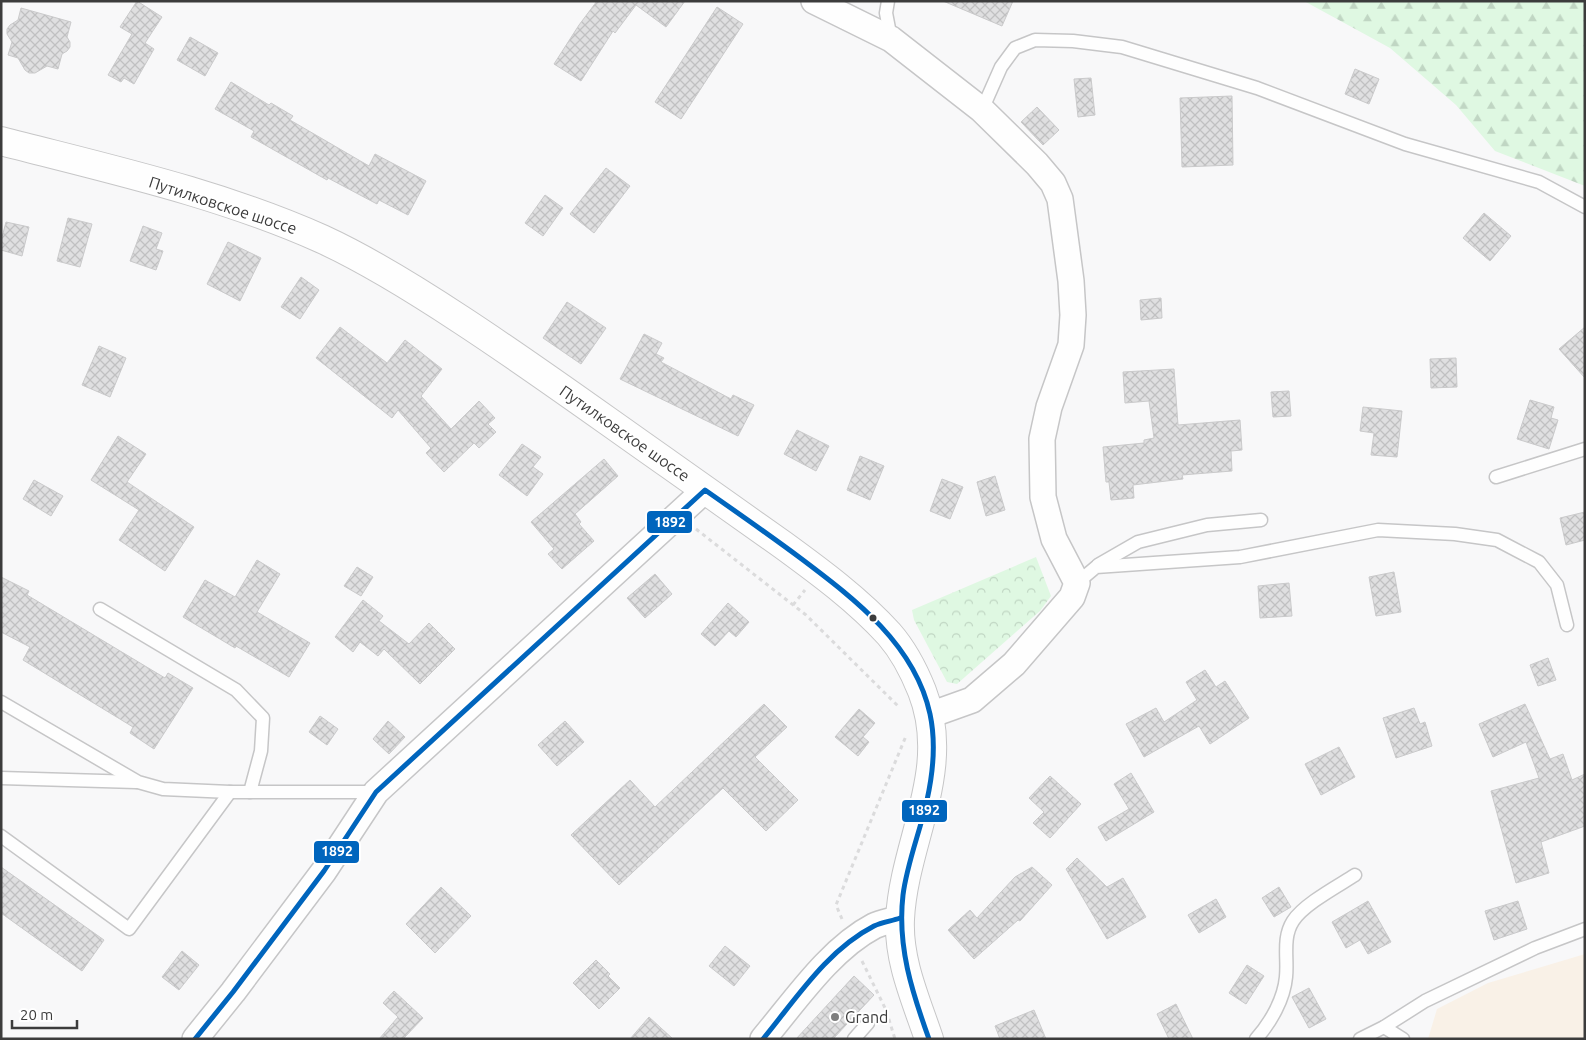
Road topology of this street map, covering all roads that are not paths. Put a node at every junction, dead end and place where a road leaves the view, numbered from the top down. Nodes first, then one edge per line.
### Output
1 (814, 1) edge
2 (888, 1) edge
3 (891, 39) junction
4 (982, 110) junction
5 (1, 141) edge
6 (1585, 207) edge
7 (1585, 450) edge
8 (1496, 477) dead end
9 (705, 490) junction
10 (1261, 520) dead end
11 (1096, 567) junction
12 (1077, 583) junction
13 (100, 609) dead end
14 (1567, 625) dead end
15 (1, 702) edge
16 (915, 720) junction
17 (1, 778) edge
18 (138, 782) junction
19 (230, 792) junction
20 (250, 792) junction
21 (376, 792) junction
22 (1, 836) edge
23 (1355, 875) dead end
24 (900, 918) junction
25 (1585, 929) edge
26 (868, 1023) dead end
27 (1384, 1027) junction
28 (195, 1039) edge
29 (763, 1039) edge
30 (854, 1039) edge
31 (929, 1039) edge
32 (1256, 1039) edge
33 (1360, 1039) edge
34 (1403, 1039) edge

1 - 3 street
2 - 3 lane
3 - 4 street
4 - 6 lane
4 - 12 street
5 - 9 main road, Путилковское шоссе
7 - 8 lane
9 - 16 main road, Путилковское шоссе
9 - 21 street
10 - 11 lane
11 - 12 lane
11 - 14 lane
12 - 16 street
13 - 20 lane
15 - 18 lane
16 - 24 main road, Путилковское шоссе
17 - 18 lane
18 - 19 lane
19 - 20 lane
19 - 22 lane
20 - 21 lane
21 - 28 street
23 - 32 lane
24 - 29 street
24 - 31 main road, Путилковское шоссе
25 - 27 lane
26 - 30 lane
27 - 33 lane
27 - 34 lane

